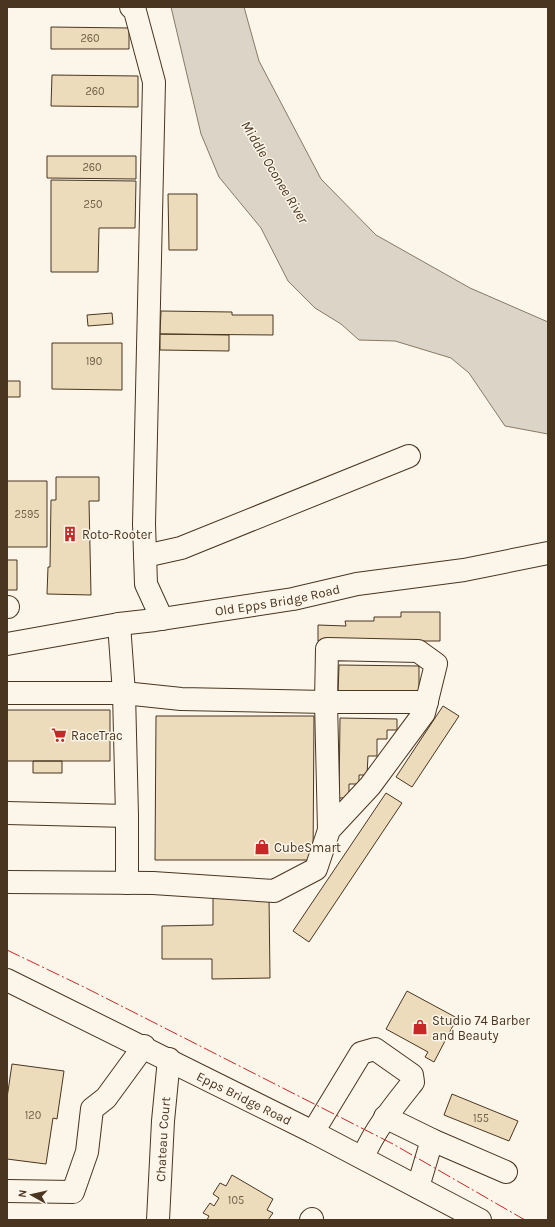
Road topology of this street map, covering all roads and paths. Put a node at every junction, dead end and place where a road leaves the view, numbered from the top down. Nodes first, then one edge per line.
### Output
1 (131, 7) edge
2 (409, 456) dead end
3 (548, 553) edge
4 (145, 556) junction
5 (162, 619) junction
6 (119, 624) junction
7 (7, 644) edge
8 (7, 693) edge
9 (124, 693) junction
10 (326, 702) junction
11 (427, 702) junction
12 (7, 813) edge
13 (127, 816) junction
14 (330, 830) junction
15 (7, 882) edge
16 (127, 883) junction
17 (7, 980) edge
18 (144, 1046) junction
19 (169, 1059) junction
20 (385, 1117) junction
21 (314, 1132) junction
22 (432, 1140) junction
23 (363, 1158) junction
24 (506, 1172) dead end
25 (418, 1187) junction
26 (7, 1191) edge
27 (158, 1220) edge
28 (480, 1220) edge

1 - 4 street
2 - 4 street
3 - 5 street, Old Epps Bridge Road
4 - 5 street
5 - 6 street, Old Epps Bridge Road
6 - 7 street, Old Epps Bridge Road
6 - 9 street
8 - 9 street
9 - 10 street
9 - 13 street
10 - 11 street
10 - 11 street
10 - 14 street
11 - 14 street
12 - 13 street
13 - 16 street
14 - 16 street
15 - 16 street
17 - 18 street, Epps Bridge Road
18 - 19 street, Epps Bridge Road
18 - 26 street
19 - 21 street, Epps Bridge Road
19 - 27 street, Chateau Court
20 - 21 street
20 - 22 street
20 - 23 street
21 - 23 street, Epps Bridge Road
22 - 24 street
22 - 25 street
23 - 25 street, Epps Bridge Road
25 - 28 street, Epps Bridge Road

